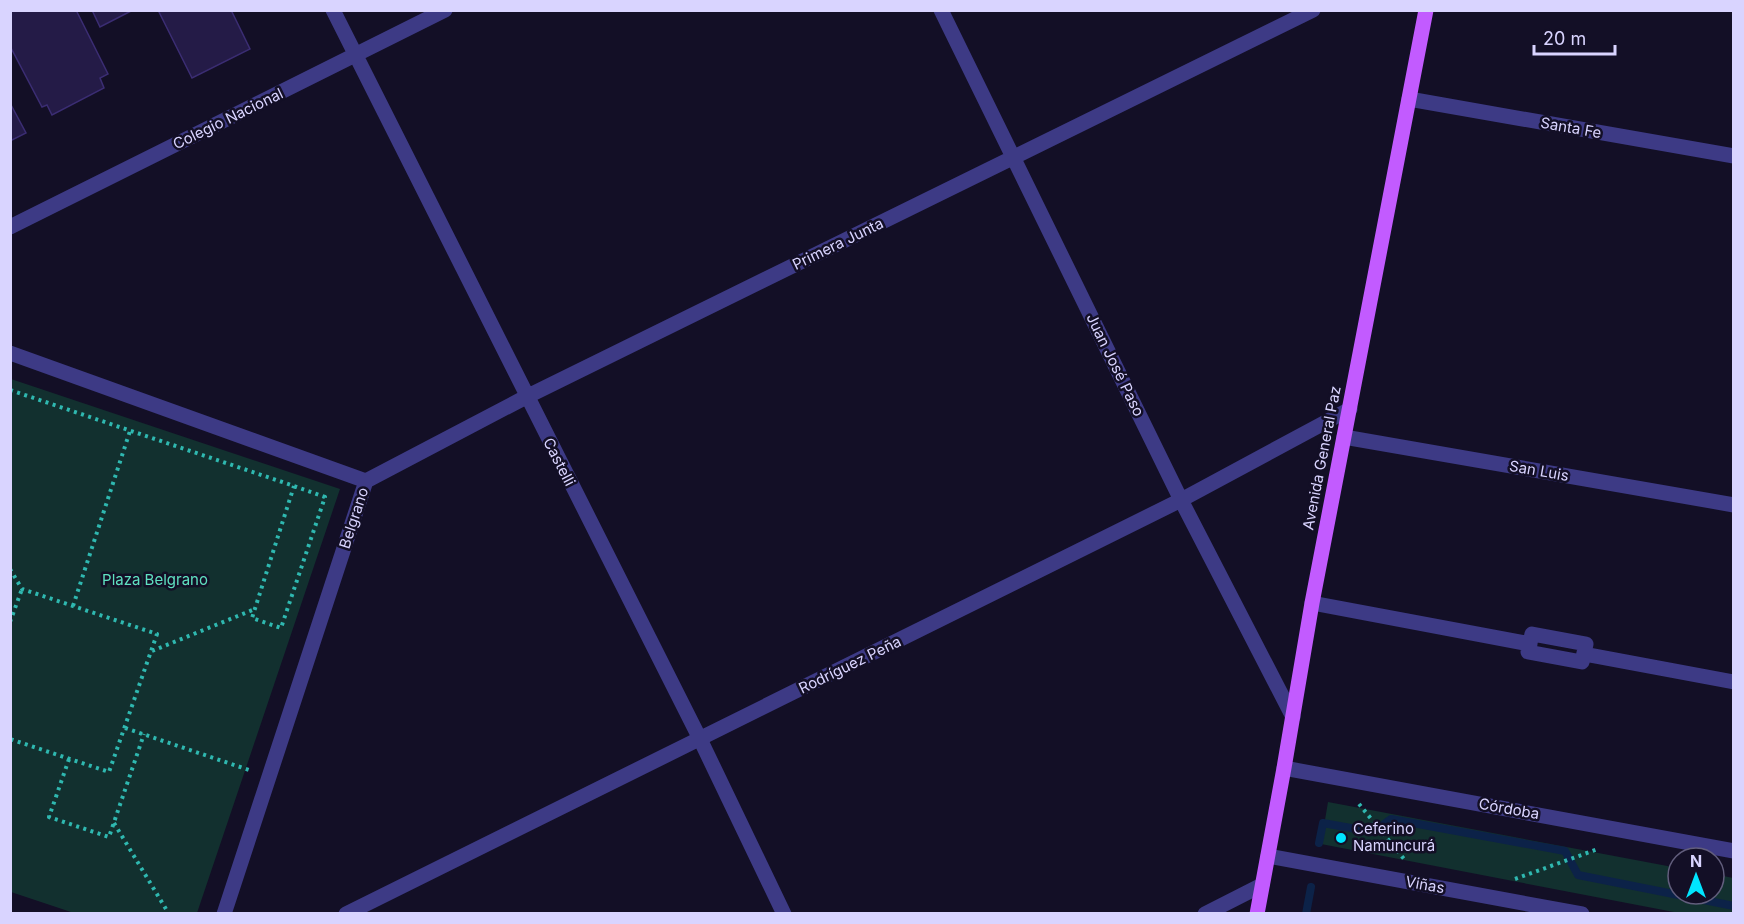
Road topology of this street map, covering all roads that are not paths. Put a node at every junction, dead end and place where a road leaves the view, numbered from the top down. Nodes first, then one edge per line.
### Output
1 (333, 10) edge
2 (445, 10) edge
3 (941, 10) edge
4 (1313, 10) edge
5 (1426, 10) edge
6 (355, 56) junction
7 (1409, 99) junction
8 (1734, 156) edge
9 (1012, 158) junction
10 (10, 227) edge
11 (10, 354) edge
12 (526, 397) junction
13 (1350, 409) junction
14 (1344, 437) junction
15 (366, 481) junction
16 (1181, 500) junction
17 (1734, 505) edge
18 (1312, 603) junction
19 (1734, 682) edge
20 (1293, 717) junction
21 (700, 739) junction
22 (1284, 768) junction
23 (1734, 851) edge
24 (1268, 856) junction
25 (1262, 885) junction
26 (224, 914) edge
27 (346, 914) edge
28 (784, 914) edge
29 (1205, 914) edge
30 (1257, 914) edge
31 (1582, 914) edge

1 - 6 street, Castelli
2 - 6 street, Colegio Nacional
3 - 9 street, Juan José Paso
4 - 9 street, Primera Junta
5 - 7 main road, Avenida General Paz
6 - 10 street, Colegio Nacional
6 - 12 street, Castelli
7 - 8 street, Santa Fe
7 - 13 main road, Avenida General Paz
9 - 12 street, Primera Junta
9 - 16 street, Juan José Paso
11 - 15 street, Belgrano
12 - 15 street, Primera Junta
12 - 21 street, Castelli
13 - 14 main road, Avenida General Paz
13 - 16 street, Rodríguez Peña
14 - 17 street, San Luis
14 - 18 main road, Avenida General Paz
15 - 26 street, Belgrano
16 - 20 street, Juan José Paso
16 - 21 street, Rodríguez Peña
18 - 19 street
18 - 20 main road, Avenida General Paz
20 - 22 main road, Avenida General Paz
21 - 27 street, Rodríguez Peña
21 - 28 street, Castelli
22 - 23 street, Córdoba
22 - 24 main road, Avenida General Paz
24 - 25 main road, Avenida General Paz
24 - 31 street, Viñas
25 - 29 street
25 - 30 main road, Avenida General Paz

